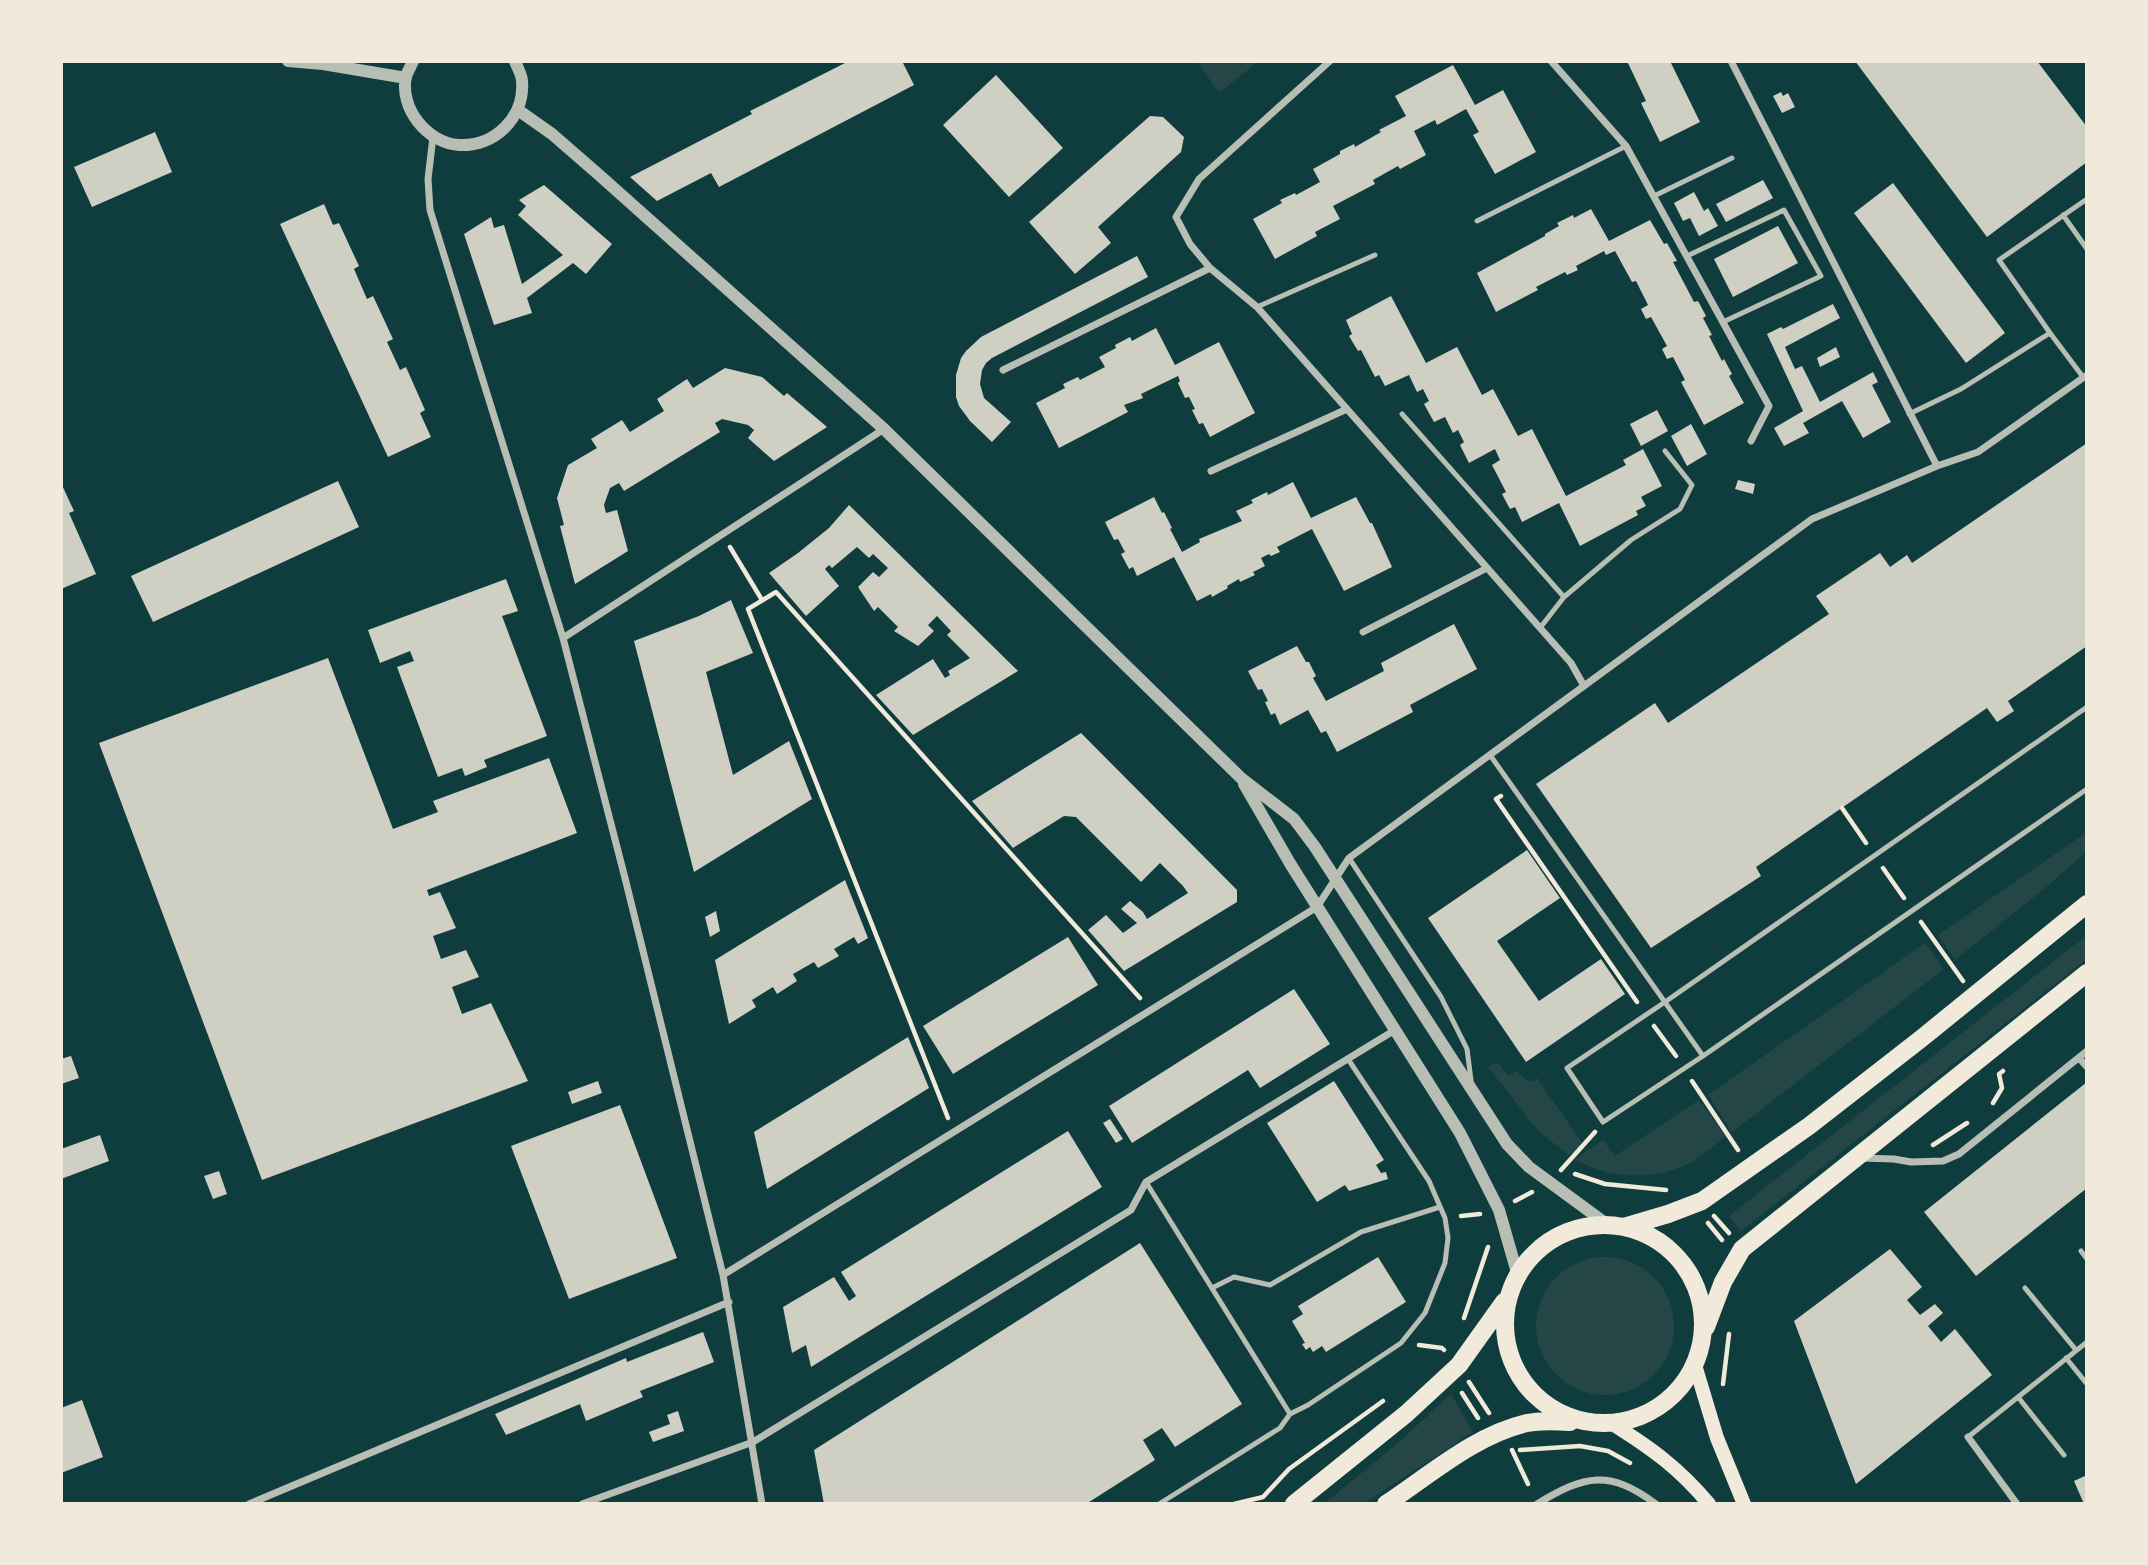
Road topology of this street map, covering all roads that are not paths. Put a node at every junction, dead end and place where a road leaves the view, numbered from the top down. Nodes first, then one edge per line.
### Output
1 (288, 61) edge
2 (413, 61) edge
3 (515, 61) edge
4 (1330, 61) edge
5 (1551, 61) edge
6 (1731, 61) edge
7 (406, 78) junction
8 (518, 110) junction
9 (433, 137) junction
10 (1626, 146) junction
11 (1732, 158) dead end
12 (1654, 196) junction
13 (2087, 199) edge
14 (2063, 215) junction
15 (1477, 221) dead end
16 (2087, 249) edge
17 (1375, 255) dead end
18 (1687, 256) junction
19 (1210, 268) junction
20 (1257, 307) junction
21 (1723, 322) junction
22 (2050, 333) junction
23 (1003, 370) dead end
24 (2085, 376) edge
25 (1347, 409) junction
26 (1402, 414) dead end
27 (1909, 414) junction
28 (884, 429) junction
29 (1751, 441) dead end
30 (1665, 451) dead end
31 (1937, 466) junction
32 (1211, 471) dead end
33 (1487, 568) junction
34 (1564, 597) junction
35 (1540, 628) junction
36 (1363, 632) dead end
37 (563, 638) junction
38 (1584, 686) junction
39 (2087, 707) edge
40 (1490, 755) junction
41 (1241, 778) junction
42 (2087, 789) edge
43 (1349, 858) junction
44 (1336, 879) junction
45 (2087, 904) edge
46 (1317, 906) junction
47 (2087, 973) edge
48 (1665, 1002) junction
49 (1395, 1030) junction
50 (2087, 1051) edge
51 (1703, 1056) junction
52 (2079, 1058) junction
53 (1348, 1059) junction
54 (2087, 1067) edge
55 (1472, 1090) junction
56 (1856, 1158) junction
57 (1146, 1182) junction
58 (1440, 1207) junction
59 (1616, 1226) junction
60 (2081, 1251) dead end
61 (2087, 1259) edge
62 (723, 1275) junction
63 (1518, 1276) junction
64 (1212, 1288) junction
65 (2025, 1288) dead end
66 (1508, 1296) junction
67 (729, 1302) junction
68 (1703, 1334) junction
69 (2087, 1342) edge
70 (2076, 1350) junction
71 (2067, 1358) junction
72 (1695, 1365) junction
73 (2087, 1384) edge
74 (2018, 1397) junction
75 (1290, 1414) junction
76 (1588, 1423) junction
77 (1611, 1423) junction
78 (1968, 1437) joint
79 (752, 1442) junction
80 (2064, 1455) dead end
81 (249, 1504) edge
82 (583, 1504) edge
83 (762, 1504) edge
84 (1158, 1504) edge
85 (1294, 1504) edge
86 (1386, 1504) edge
87 (1537, 1504) edge
88 (1656, 1504) edge
89 (1709, 1504) edge
90 (1744, 1504) edge
91 (2017, 1504) edge

1 - 7 street
2 - 7 street
3 - 8 street
4 - 19 street
5 - 10 street
6 - 27 street
7 - 9 street
8 - 9 street
8 - 28 street
9 - 37 street
10 - 12 street
10 - 15 lane
11 - 12 lane
12 - 18 street
13 - 14 lane
14 - 16 lane
14 - 22 lane
17 - 20 lane
18 - 21 street
18 - 21 lane
19 - 20 street
19 - 23 street
20 - 25 street
21 - 29 street
22 - 24 lane
22 - 27 lane
24 - 31 street
25 - 32 street
25 - 33 street
26 - 34 lane
27 - 31 street
28 - 37 street
28 - 41 street
30 - 34 lane
31 - 38 street
33 - 35 street
33 - 36 street
34 - 35 lane
35 - 38 street
37 - 62 street
38 - 40 street
39 - 48 lane
40 - 43 street
40 - 48 lane
41 - 44 street
41 - 46 street
42 - 51 lane
43 - 44 street
43 - 55 lane
44 - 46 street
44 - 55 street
45 - 59 main road
46 - 49 street
46 - 62 street
47 - 56 main road
48 - 51 lane
48 - 51 lane
49 - 53 street
49 - 63 street
50 - 52 street
52 - 54 street
52 - 56 street
53 - 57 street
53 - 58 lane
55 - 59 street
56 - 68 main road
57 - 64 lane
57 - 79 street
58 - 64 lane
58 - 75 lane
59 - 63 main road
59 - 68 main road
60 - 61 lane
62 - 67 street
63 - 66 main road
64 - 75 lane
65 - 70 lane
66 - 76 main road
66 - 85 main road
67 - 79 street
67 - 81 street
68 - 72 main road
69 - 70 lane
70 - 71 lane
71 - 73 lane
71 - 74 lane
72 - 77 main road
72 - 90 main road
74 - 78 lane
74 - 80 lane
75 - 84 lane
76 - 77 main road
76 - 86 main road
77 - 89 main road
78 - 91 street
79 - 82 street
79 - 83 street
87 - 88 street

